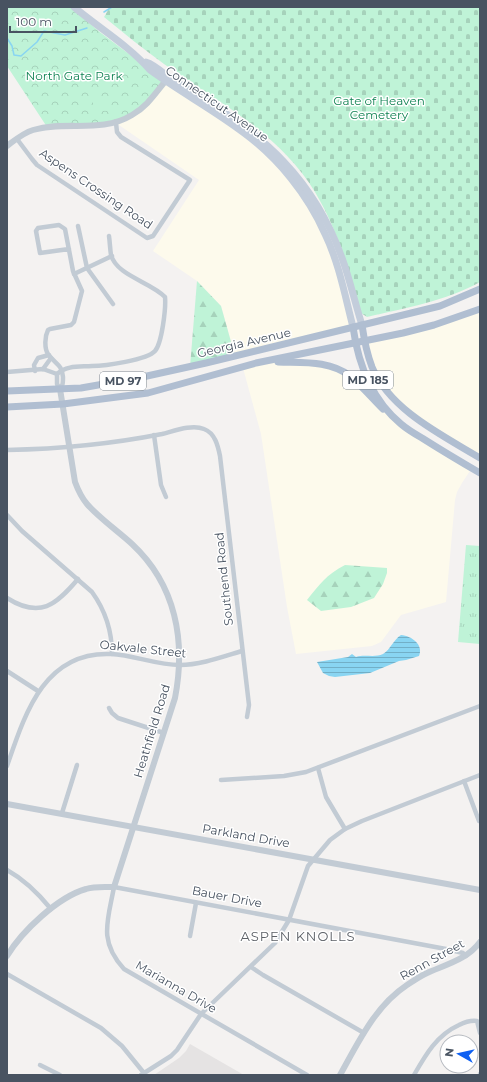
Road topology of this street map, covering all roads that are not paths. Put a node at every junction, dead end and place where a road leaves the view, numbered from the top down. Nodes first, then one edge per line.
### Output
1 (74, 7) edge
2 (167, 79) junction
3 (116, 123) junction
4 (17, 139) junction
5 (7, 146) edge
6 (78, 226) dead end
7 (109, 236) dead end
8 (69, 249) junction
9 (112, 256) junction
10 (87, 268) junction
11 (74, 274) junction
12 (480, 289) edge
13 (113, 304) dead end
14 (480, 309) edge
15 (362, 325) junction
16 (353, 327) junction
17 (365, 341) junction
18 (355, 343) junction
19 (50, 356) junction
20 (266, 361) junction
21 (43, 369) junction
22 (62, 369) junction
23 (35, 371) junction
24 (7, 372) edge
25 (57, 374) junction
26 (60, 389) junction
27 (7, 391) edge
28 (63, 404) junction
29 (7, 407) edge
30 (401, 424) junction
31 (154, 435) junction
32 (69, 447) junction
33 (7, 450) edge
34 (480, 458) edge
35 (480, 473) edge
36 (166, 497) dead end
37 (7, 515) edge
38 (78, 579) junction
39 (7, 598) edge
40 (242, 651) junction
41 (112, 654) junction
42 (180, 665) junction
43 (7, 671) edge
44 (38, 691) junction
45 (480, 706) edge
46 (109, 708) dead end
47 (247, 717) dead end
48 (164, 733) junction
49 (77, 765) dead end
50 (7, 766) edge
51 (318, 768) junction
52 (480, 775) edge
53 (221, 780) dead end
54 (464, 781) junction
55 (7, 804) edge
56 (62, 813) junction
57 (479, 821) edge
58 (134, 826) junction
59 (345, 830) junction
60 (313, 860) junction
61 (7, 870) edge
62 (114, 887) junction
63 (480, 890) edge
64 (196, 903) junction
65 (51, 909) junction
66 (289, 920) junction
67 (190, 936) dead end
68 (480, 942) edge
69 (7, 956) edge
70 (466, 956) junction
71 (251, 967) junction
72 (7, 974) edge
73 (201, 1014) junction
74 (364, 1033) junction
75 (480, 1033) edge
76 (40, 1065) dead end
77 (143, 1074) edge
78 (60, 1075) edge
79 (307, 1075) edge
80 (340, 1075) edge
81 (414, 1075) edge

1 - 2 main road, Connecticut Avenue
2 - 3 street
2 - 15 main road, Connecticut Avenue
2 - 16 main road, Connecticut Avenue
3 - 4 street
3 - 4 street, Aspens Crossing Road
4 - 5 street
6 - 10 street
7 - 9 street
8 - 8 street
8 - 11 street
9 - 10 street
9 - 22 street
10 - 11 street
10 - 13 street
11 - 19 street
12 - 15 main road, Georgia Avenue / MD 97
14 - 17 main road, Georgia Avenue / MD 97
15 - 16 main road, Georgia Avenue / MD 97
15 - 17 main road, Connecticut Avenue / MD 185
16 - 18 main road, Connecticut Avenue / MD 185
16 - 26 main road, Georgia Avenue / MD 97
17 - 18 main road, Georgia Avenue / MD 97
17 - 34 main road, Connecticut Avenue / MD 185
18 - 20 main road, Georgia Avenue / MD 97
18 - 30 main road, Connecticut Avenue / MD 185
19 - 21 street
19 - 22 street
19 - 23 street
20 - 28 main road, Georgia Avenue / MD 97
20 - 30 main road
21 - 23 street
21 - 25 street
22 - 25 street
22 - 26 street
23 - 24 street
25 - 26 street
26 - 27 main road, Georgia Avenue / MD 97
26 - 28 street, Heathfield Road
28 - 29 main road, Georgia Avenue / MD 97
28 - 32 street, Heathfield Road
30 - 35 main road, Connecticut Avenue / MD 185
31 - 32 street
31 - 36 street
31 - 40 street, Southend Road
32 - 33 street
32 - 42 street, Heathfield Road
37 - 38 street
38 - 39 street
38 - 41 street
40 - 42 street, Oakvale Street
40 - 47 street, Southend Road
41 - 42 street, Oakvale Street
41 - 44 street, Oakvale Street
42 - 48 street, Heathfield Road
43 - 44 street
44 - 50 street, Oakvale Street
45 - 51 street
46 - 48 street
48 - 58 street, Heathfield Road
49 - 56 street
51 - 53 street
51 - 59 street
52 - 54 street
54 - 57 street
54 - 59 street
55 - 56 street, Parkland Drive
56 - 58 street, Parkland Drive
58 - 60 street, Parkland Drive
58 - 62 street, Marianna Drive
59 - 60 street
60 - 63 street, Parkland Drive
60 - 66 street
61 - 65 street
62 - 64 street, Bauer Drive
62 - 65 street, Bauer Drive
62 - 73 street, Marianna Drive
64 - 66 street, Bauer Drive
64 - 67 street
65 - 69 street, Bauer Drive
66 - 70 street, Bauer Drive
66 - 71 street
68 - 70 street, Renn Street
70 - 74 street, Renn Street
71 - 73 street
71 - 74 street
72 - 77 street
73 - 77 street
73 - 79 street, Marianna Drive
74 - 80 street, Renn Street
75 - 81 street
76 - 78 street

